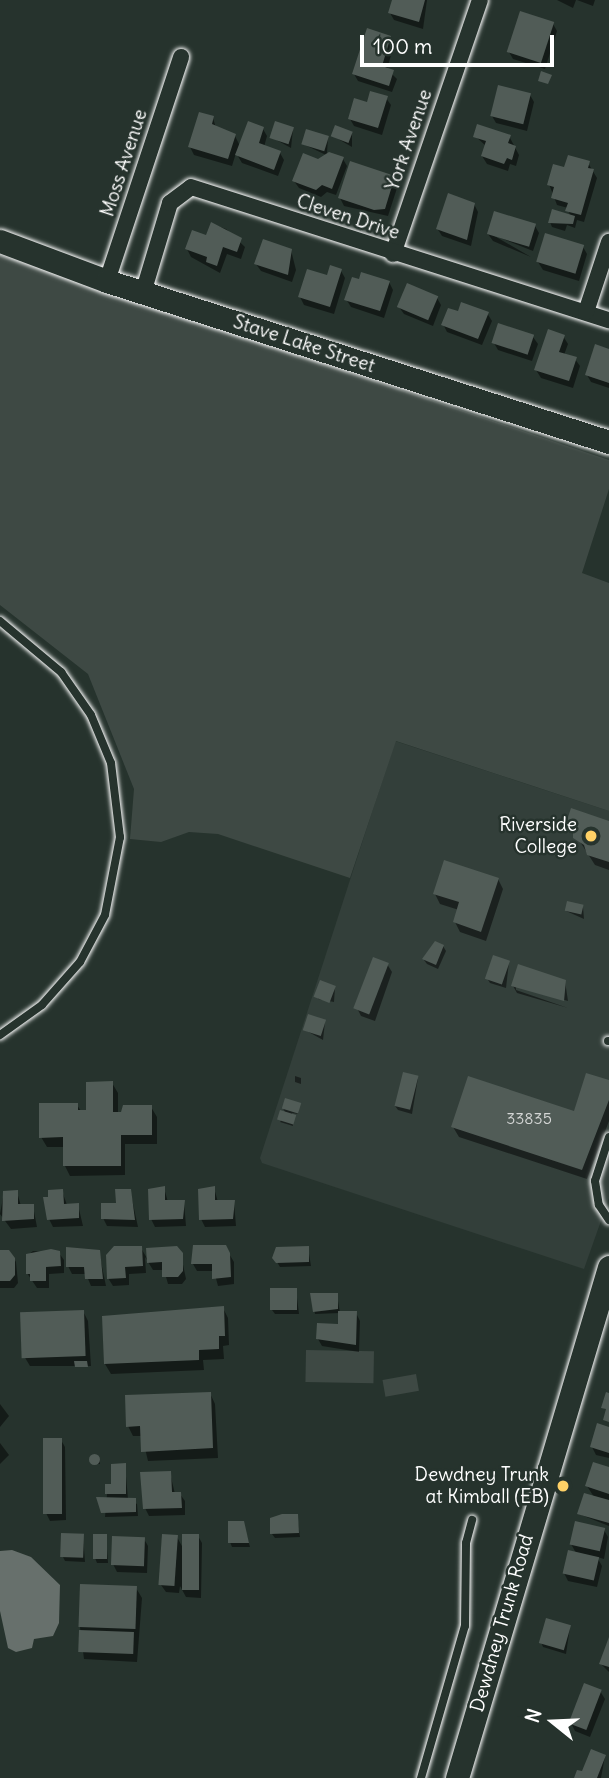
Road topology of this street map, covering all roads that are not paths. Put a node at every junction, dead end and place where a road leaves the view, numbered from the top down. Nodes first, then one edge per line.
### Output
1 (480, 0) edge
2 (181, 57) dead end
3 (0, 241) edge
4 (609, 242) edge
5 (393, 254) junction
6 (107, 281) junction
7 (143, 293) junction
8 (586, 312) junction
9 (609, 320) edge
10 (609, 442) edge
11 (0, 621) edge
12 (0, 1035) edge
13 (609, 1137) edge
14 (609, 1220) edge
15 (609, 1270) edge
16 (472, 1520) dead end
17 (421, 1778) edge
18 (457, 1778) edge

1 - 5 street, York Avenue
2 - 6 street, Moss Avenue
3 - 6 street, Stave Lake Street
4 - 8 street
5 - 7 street, Cleven Drive
5 - 8 street, Cleven Drive
6 - 7 street, Stave Lake Street
7 - 10 street, Stave Lake Street
8 - 9 street, Cleven Drive
11 - 12 lane
13 - 14 lane
15 - 18 street, Dewdney Trunk Road
16 - 17 lane

